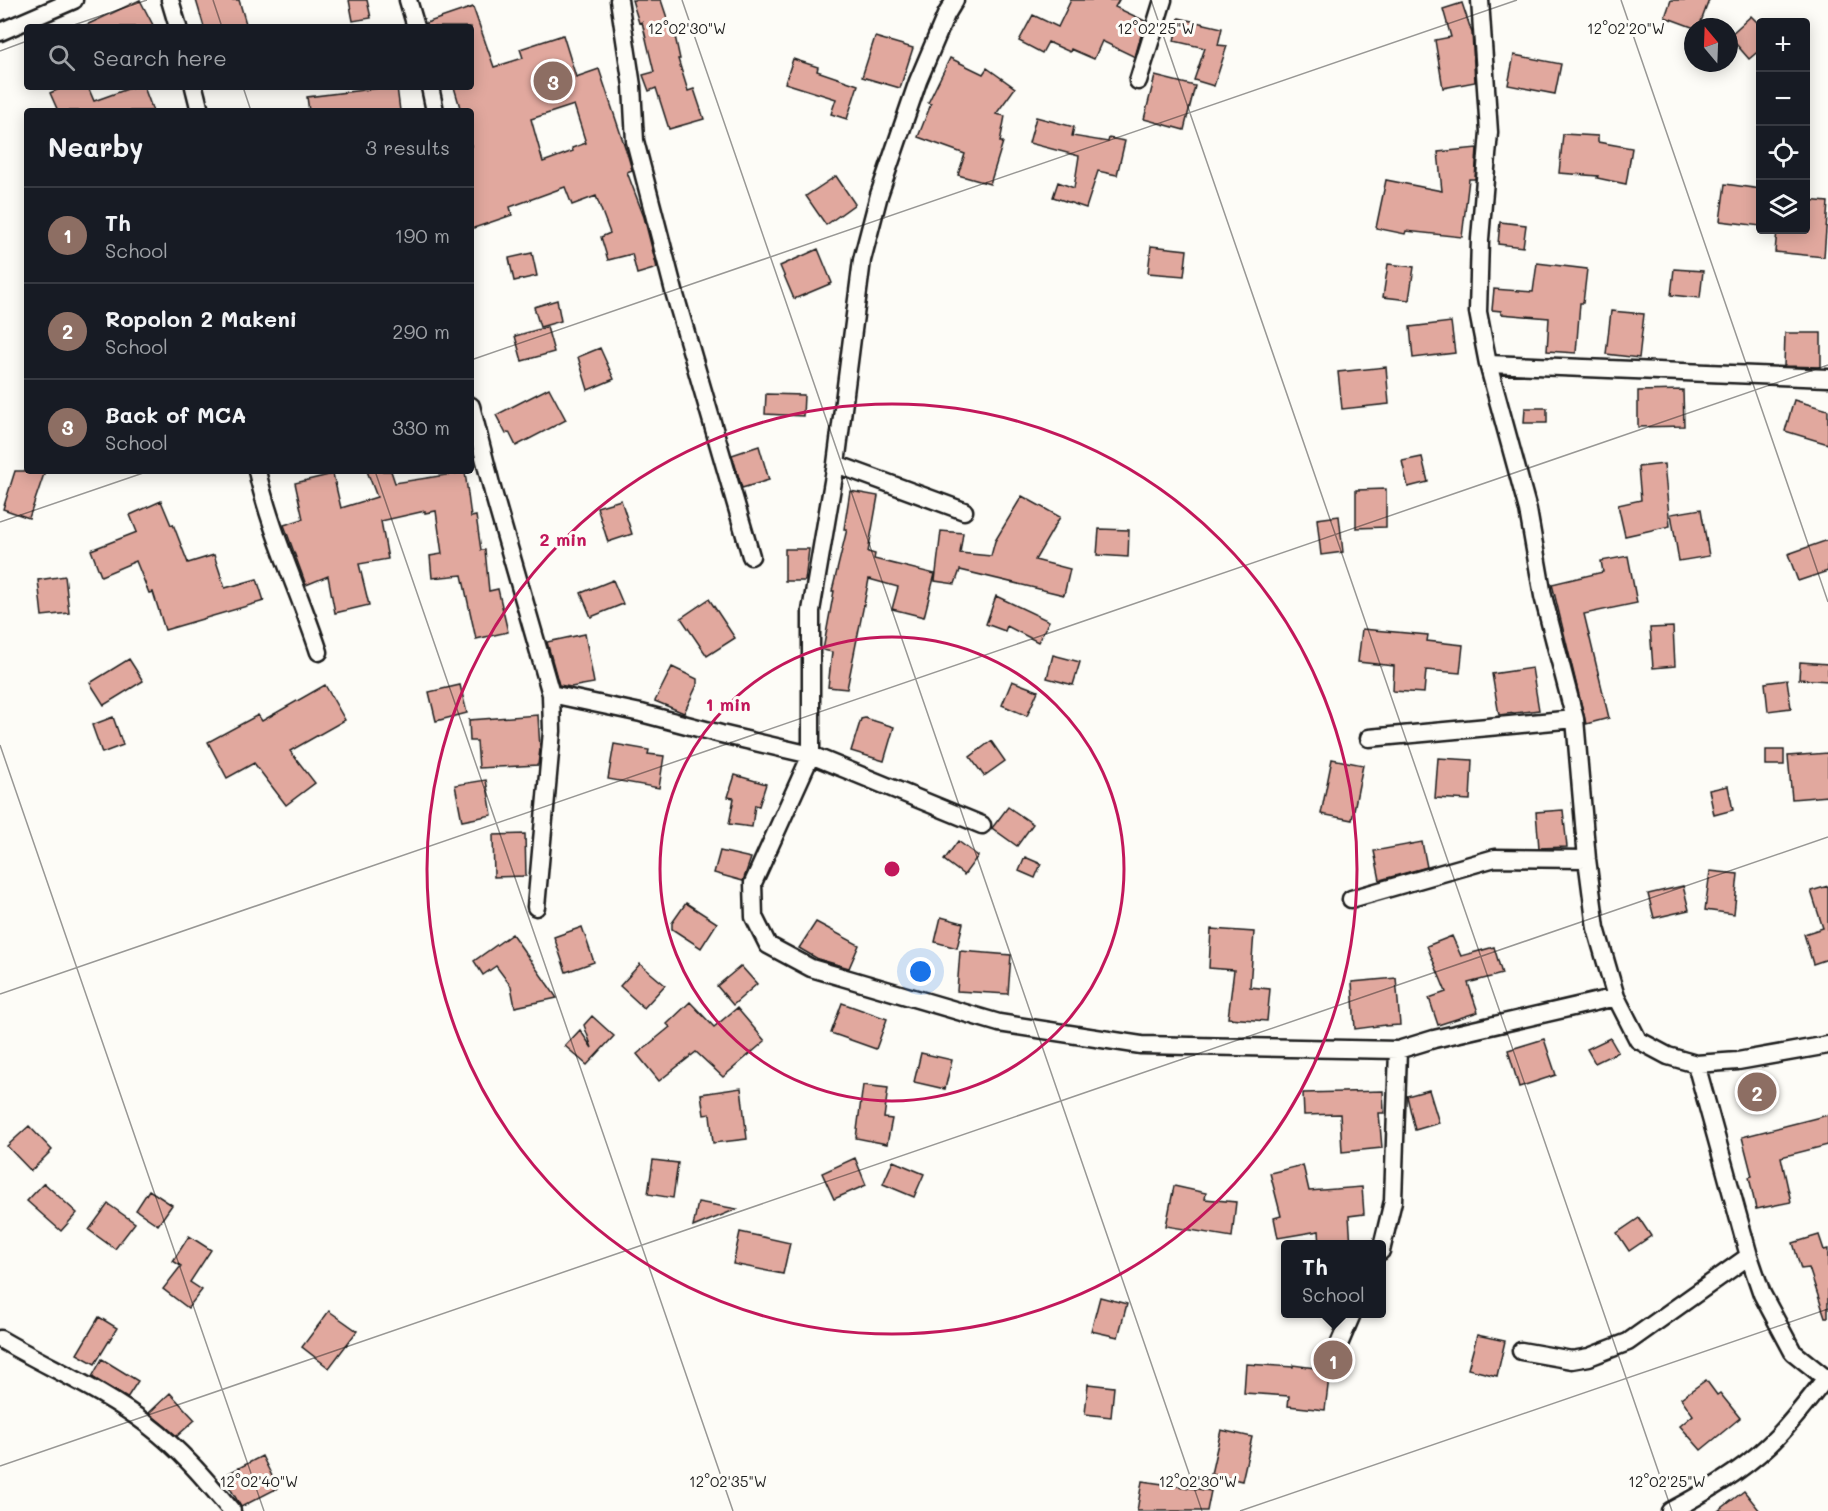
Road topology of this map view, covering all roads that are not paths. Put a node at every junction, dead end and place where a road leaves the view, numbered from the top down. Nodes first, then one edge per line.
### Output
1 (74, 0) edge
2 (170, 0) edge
3 (408, 0) edge
4 (619, 0) edge
5 (955, 0) edge
6 (1163, 0) edge
7 (1480, 0) edge
8 (177, 24) edge
9 (415, 24) edge
10 (0, 32) edge
11 (1138, 81) dead end
12 (195, 90) edge
13 (431, 90) edge
14 (199, 108) edge
15 (434, 108) edge
16 (1488, 364) junction
17 (1828, 378) edge
18 (474, 418) edge
19 (836, 464) junction
20 (258, 474) edge
21 (964, 511) dead end
22 (751, 556) dead end
23 (318, 652) dead end
24 (551, 694) junction
25 (1575, 719) junction
26 (1369, 738) dead end
27 (811, 755) junction
28 (982, 825) dead end
29 (1587, 859) junction
30 (1351, 899) dead end
31 (536, 907) dead end
32 (1617, 997) junction
33 (1828, 1045) edge
34 (1398, 1050) junction
35 (1696, 1064) junction
36 (1384, 1240) edge
37 (1749, 1256) junction
38 (1351, 1318) edge
39 (0, 1339) edge
40 (1340, 1342) dead end
41 (1521, 1352) dead end
42 (1827, 1379) edge
43 (232, 1511) edge
44 (1670, 1511) edge

1 - 10 street
2 - 8 street
3 - 9 street
4 - 22 street
5 - 19 street
6 - 11 street
7 - 16 street
12 - 14 street
13 - 15 street
16 - 17 street
16 - 25 street
18 - 24 street
19 - 21 street
19 - 27 street
20 - 23 street
24 - 27 street
24 - 31 street
25 - 26 street
25 - 29 street
27 - 28 street
27 - 34 street
29 - 30 street
29 - 32 street
32 - 34 street
32 - 35 street
33 - 35 street
34 - 36 street
35 - 37 street
37 - 41 street
37 - 42 street
38 - 40 street
39 - 43 street
42 - 44 street

